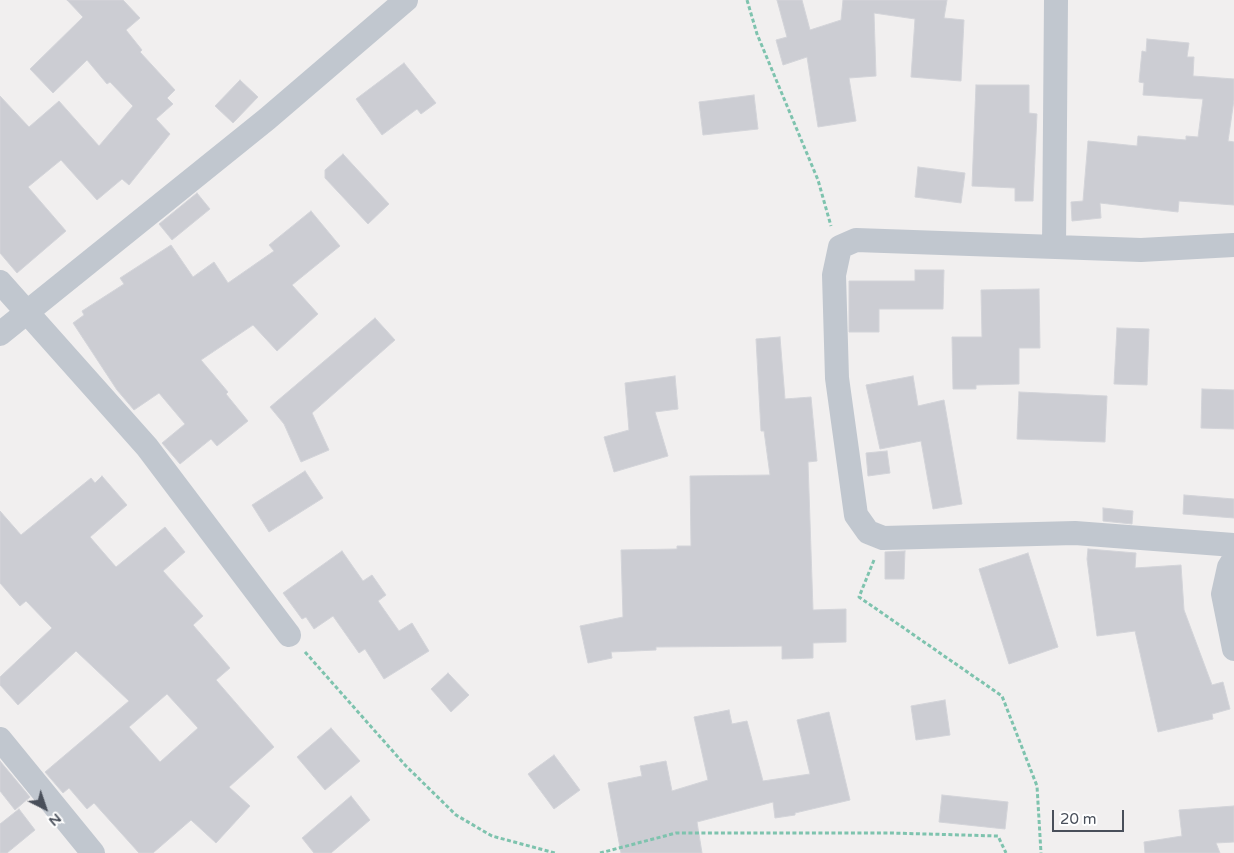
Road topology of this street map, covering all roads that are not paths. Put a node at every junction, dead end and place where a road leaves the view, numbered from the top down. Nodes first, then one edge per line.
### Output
1 (406, 0) edge
2 (1056, 0) edge
3 (1234, 245) edge
4 (1054, 247) junction
5 (0, 282) edge
6 (26, 313) junction
7 (0, 334) edge
8 (1234, 546) edge
9 (1234, 558) edge
10 (289, 635) road end
11 (1234, 649) edge
12 (0, 739) edge
13 (93, 853) edge

1 - 6 street
2 - 4 street
3 - 4 street
4 - 8 street
5 - 6 street
6 - 7 street
6 - 10 street
9 - 11 street
12 - 13 street

